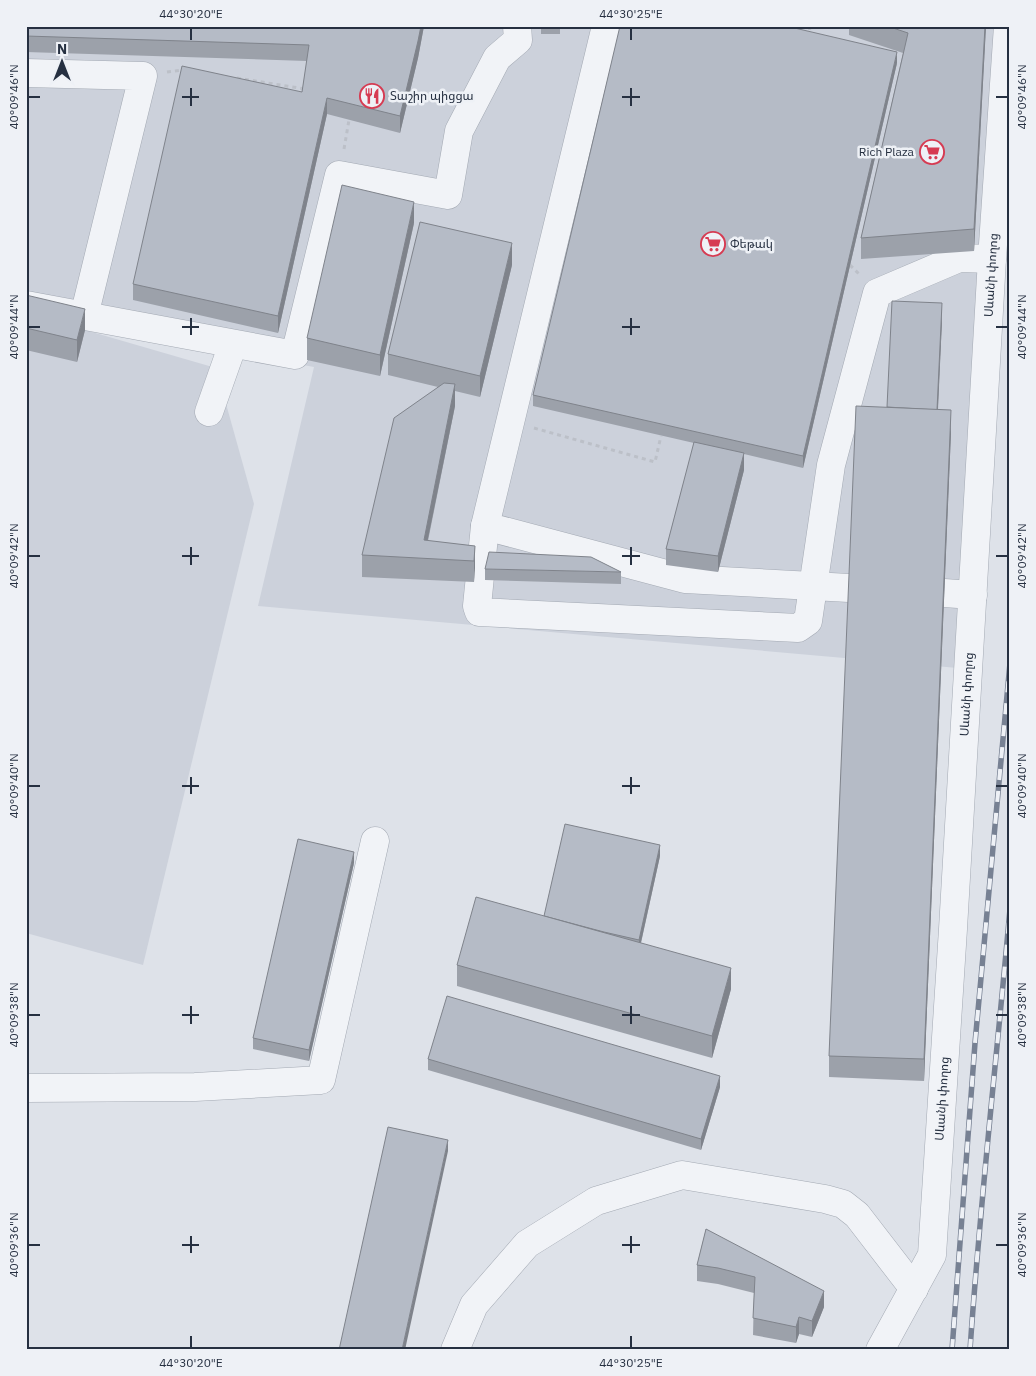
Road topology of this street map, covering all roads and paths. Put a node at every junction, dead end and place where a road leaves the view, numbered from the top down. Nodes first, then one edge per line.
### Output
1 (517, 26) edge
2 (606, 26) edge
3 (809, 26) edge
4 (1008, 26) edge
5 (812, 39) edge
6 (186, 70) edge
7 (26, 73) edge
8 (143, 76) junction
9 (232, 77) edge
10 (305, 89) edge
11 (349, 120) edge
12 (347, 130) dead end
13 (992, 259) junction
14 (26, 305) edge
15 (84, 316) junction
16 (232, 344) junction
17 (209, 412) dead end
18 (510, 422) junction
19 (661, 436) edge
20 (485, 526) junction
21 (812, 587) junction
22 (849, 588) edge
23 (944, 593) edge
24 (973, 595) junction
25 (375, 842) dead end
26 (26, 1088) edge
27 (914, 1289) junction
28 (455, 1350) edge
29 (880, 1350) edge

1 - 16 street
2 - 18 street
3 - 5 path
4 - 13 street, Սևանի փողոց
6 - 8 path
7 - 8 street
8 - 15 street
9 - 10 path
11 - 12 path
13 - 21 street
13 - 24 street, Սևանի փողոց
14 - 15 street
15 - 16 street
16 - 17 street
18 - 19 path
18 - 20 street
20 - 21 street
20 - 21 street
21 - 22 street
23 - 24 street
24 - 27 street, Սևանի փողոց
25 - 26 street
27 - 28 street
27 - 29 street, Սևանի փողոց

